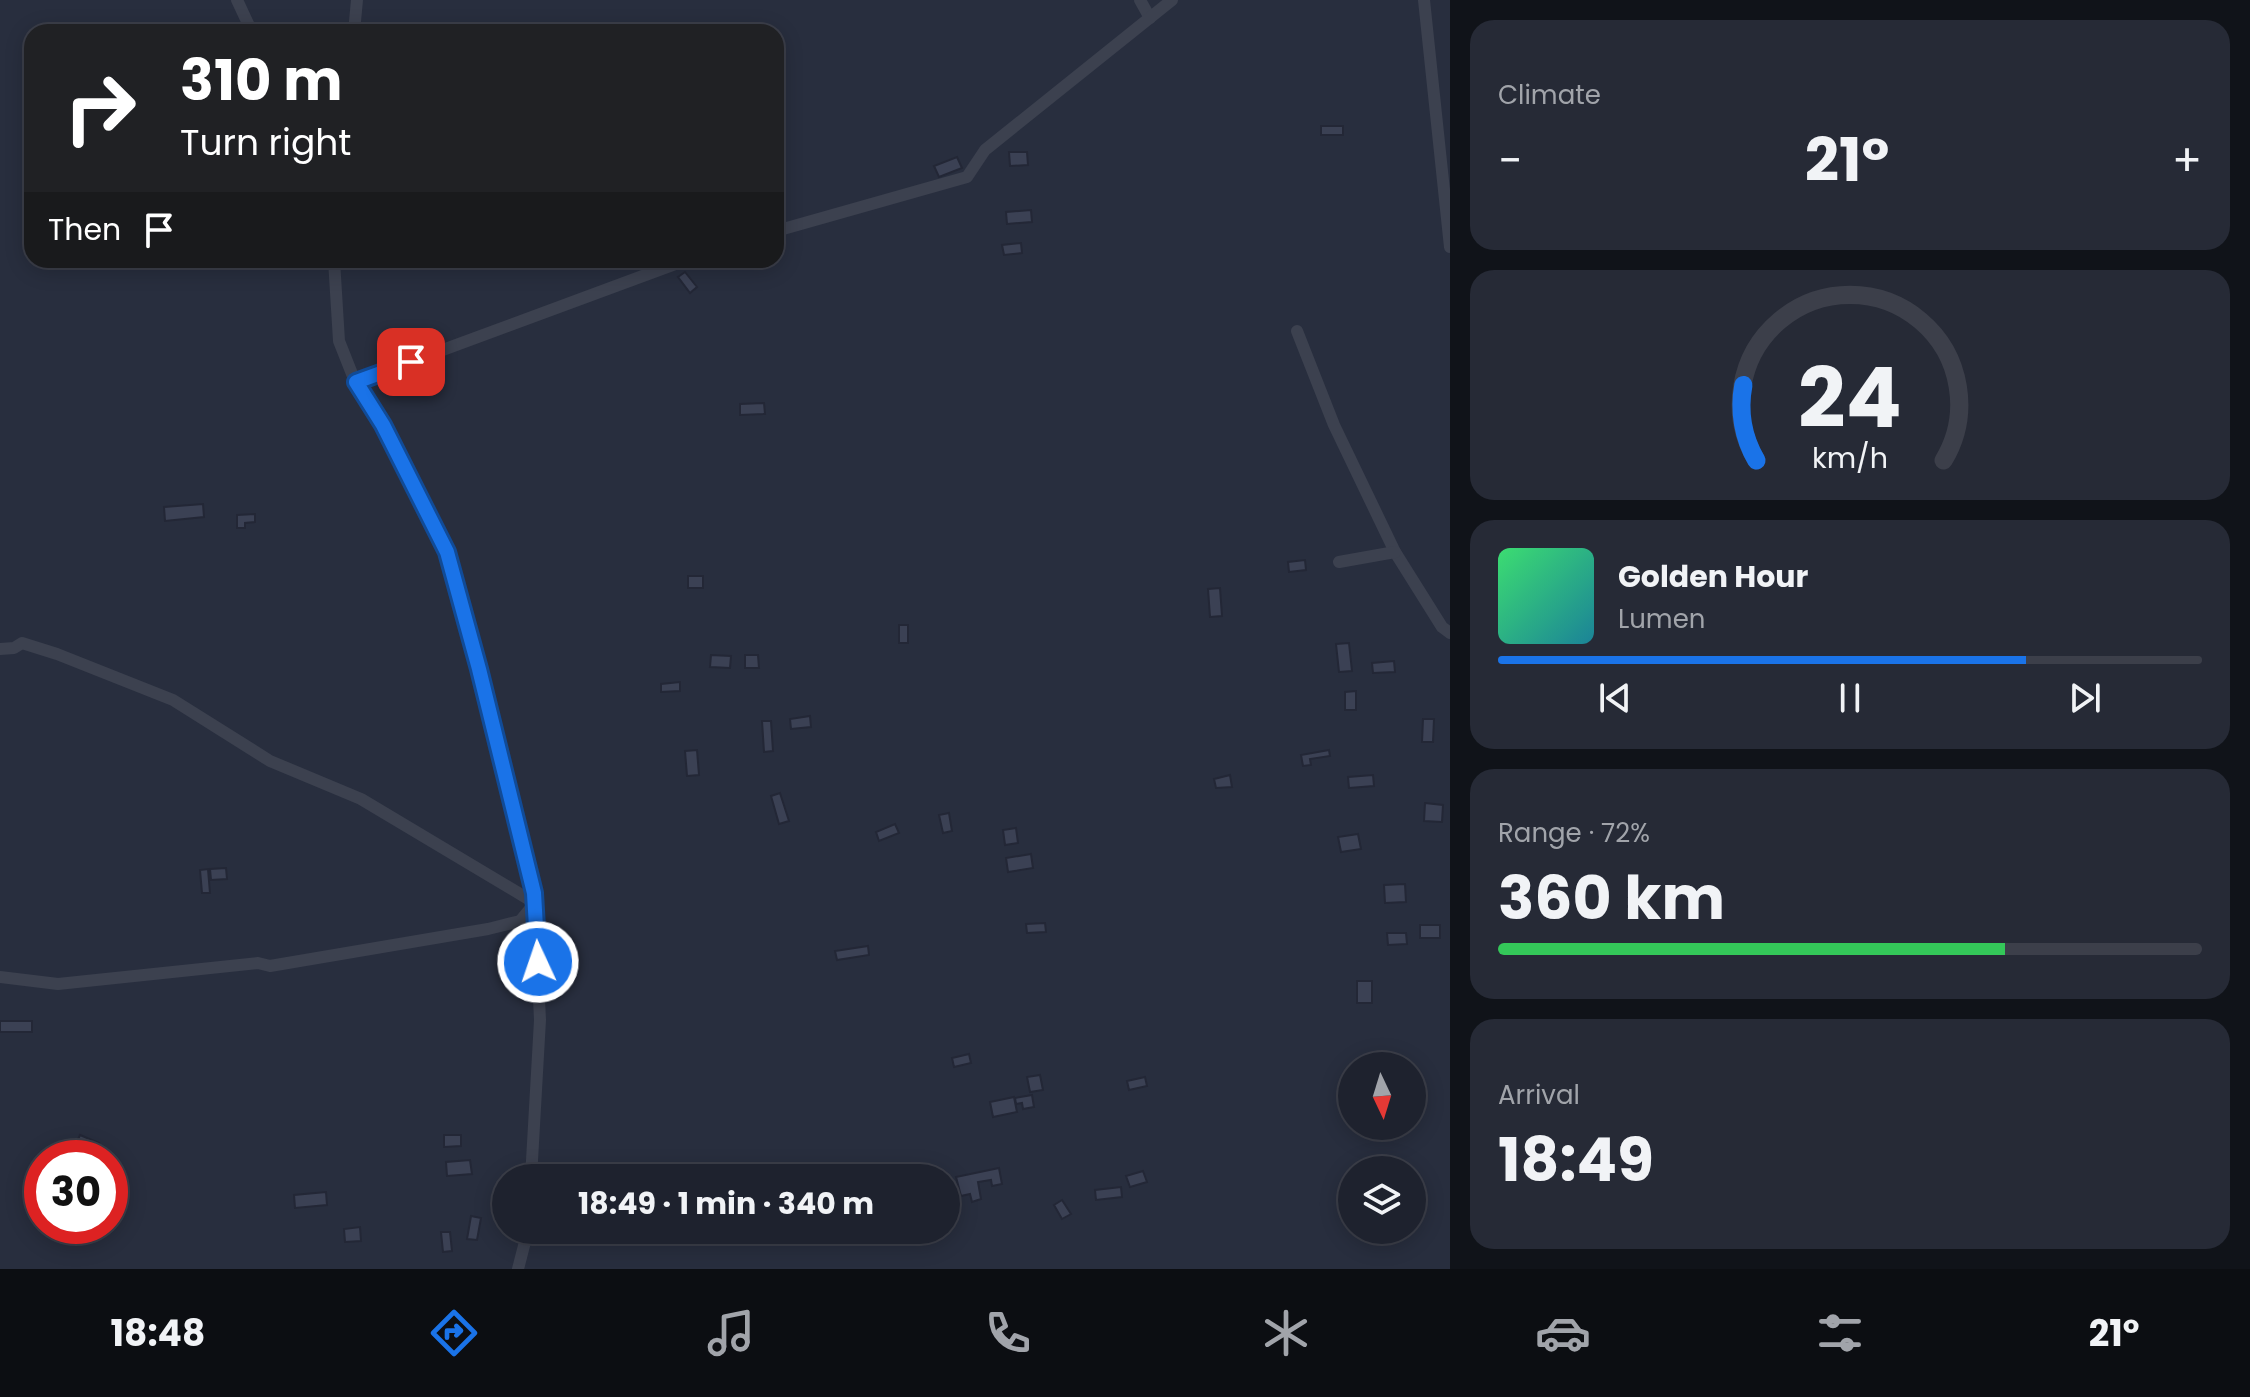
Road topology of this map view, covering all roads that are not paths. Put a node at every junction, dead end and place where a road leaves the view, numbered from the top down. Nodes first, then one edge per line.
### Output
1 (237, 0) edge
2 (357, 0) edge
3 (1140, 0) edge
4 (1172, 0) edge
5 (1424, 0) edge
6 (1150, 18) junction
7 (248, 24) edge
8 (355, 24) edge
9 (784, 229) edge
10 (1450, 247) edge
11 (334, 268) edge
12 (664, 268) edge
13 (1297, 331) dead end
14 (356, 382) junction
15 (1395, 552) junction
16 (1339, 562) dead end
17 (1450, 633) edge
18 (0, 649) edge
19 (535, 903) junction
20 (0, 977) edge
21 (532, 1164) edge
22 (524, 1244) edge
23 (518, 1269) edge

1 - 7 street
2 - 8 street
3 - 6 street
4 - 6 street
5 - 10 street
6 - 9 street
11 - 14 street
12 - 14 street
13 - 15 street
14 - 19 street
15 - 16 street
15 - 17 street
18 - 19 street
19 - 20 street
19 - 21 street
22 - 23 street

